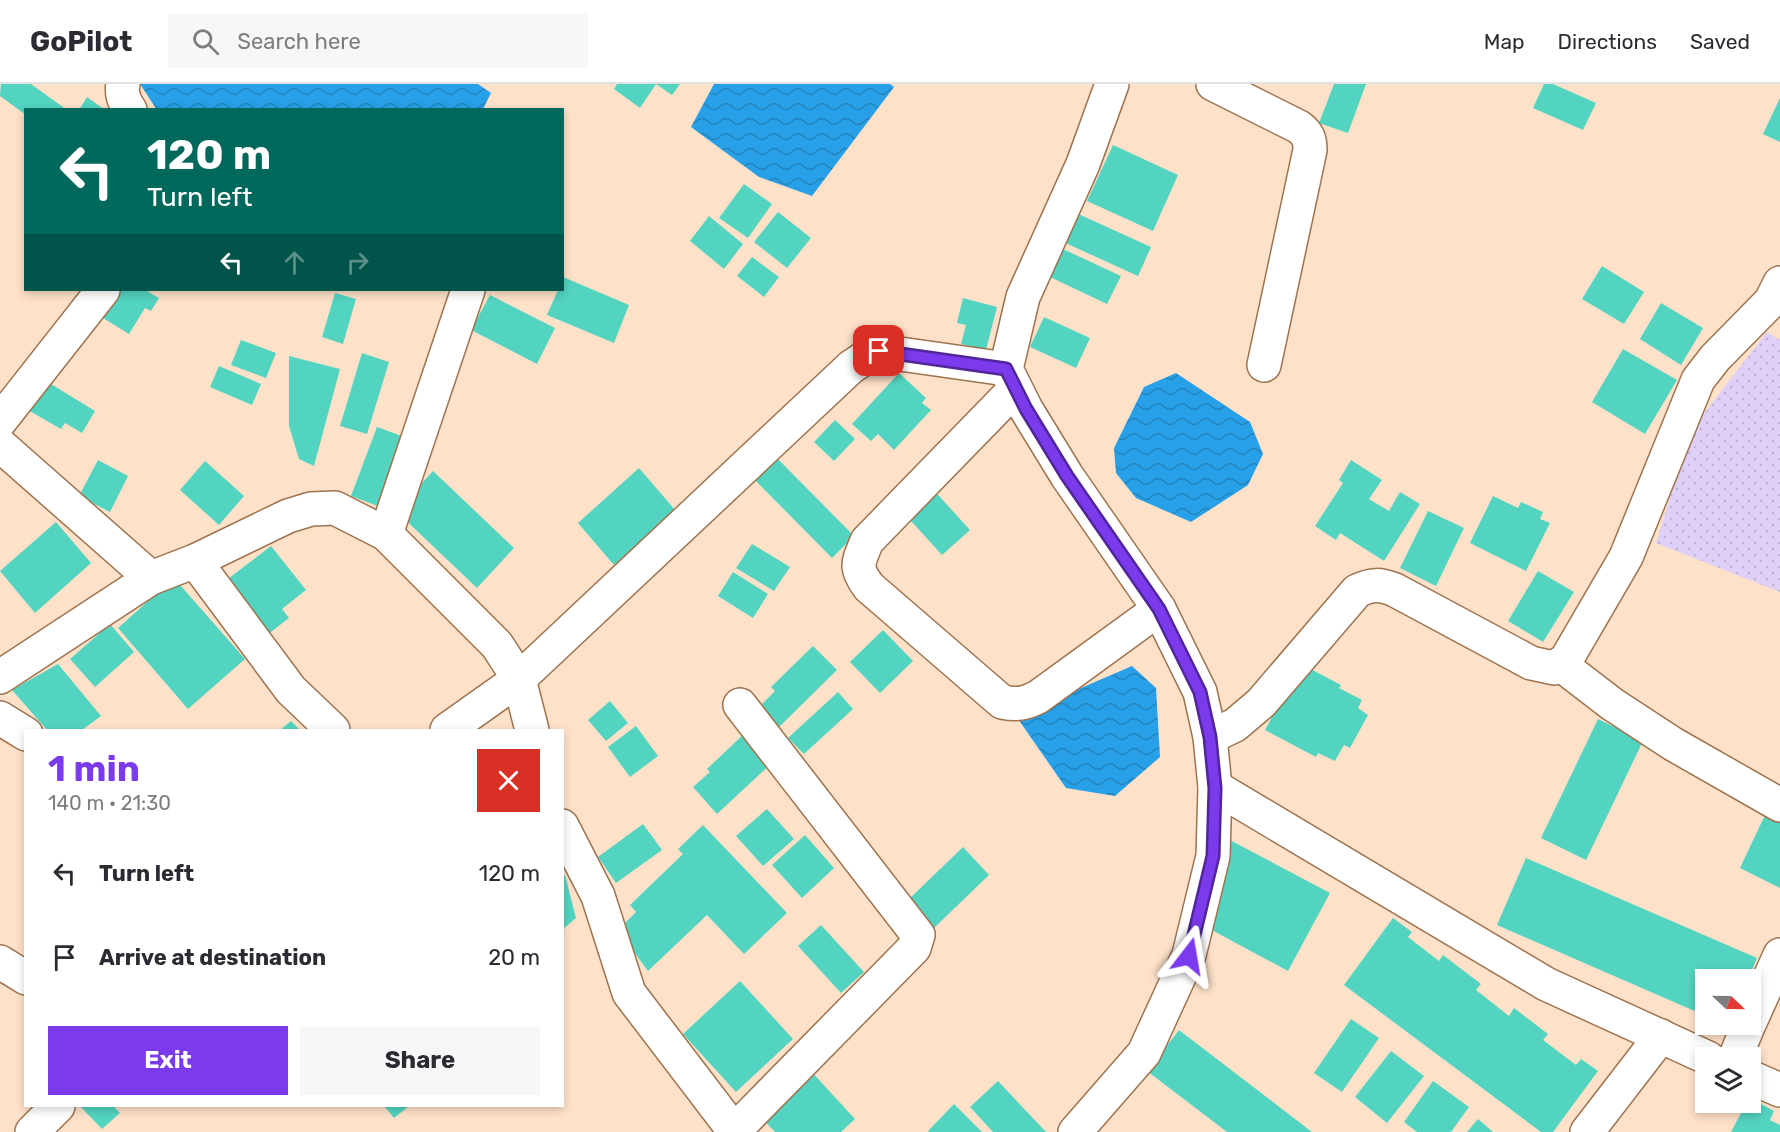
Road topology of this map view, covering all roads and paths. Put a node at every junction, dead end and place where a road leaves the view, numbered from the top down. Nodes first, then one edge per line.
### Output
1 (123, 84) edge
2 (1112, 84) edge
3 (1213, 84) edge
4 (129, 108) edge
5 (102, 291) edge
6 (468, 291) edge
7 (1777, 297) edge
8 (1264, 365) dead end
9 (1010, 379) junction
10 (0, 421) edge
11 (0, 445) edge
12 (386, 534) junction
13 (195, 561) junction
14 (151, 578) junction
15 (1159, 609) junction
16 (1560, 664) junction
17 (0, 677) edge
18 (519, 679) junction
19 (740, 705) dead end
20 (0, 718) edge
21 (332, 729) edge
22 (448, 729) edge
23 (532, 729) edge
24 (24, 733) edge
25 (1210, 737) junction
26 (1215, 788) junction
27 (1780, 805) edge
28 (564, 830) edge
29 (1780, 956) edge
30 (0, 962) edge
31 (24, 977) edge
32 (1761, 998) edge
33 (1661, 1036) junction
34 (1695, 1052) edge
35 (1761, 1082) edge
36 (1780, 1090) edge
37 (57, 1107) edge
38 (32, 1132) edge
39 (734, 1132) edge
40 (1075, 1132) edge
41 (1587, 1132) edge

1 - 4 street
2 - 9 street
3 - 8 street
5 - 10 street
6 - 12 street
7 - 16 street
9 - 15 street
9 - 15 street
9 - 18 street
11 - 14 street
12 - 13 street
12 - 18 street
13 - 14 street
13 - 21 street
14 - 17 street
15 - 25 street
16 - 25 street
16 - 27 street
18 - 22 street
18 - 23 street
19 - 39 street
20 - 24 street
25 - 26 street
26 - 33 street
26 - 40 street
28 - 39 street
29 - 32 street
30 - 31 street
33 - 34 street
33 - 41 street
35 - 36 street
37 - 38 street

